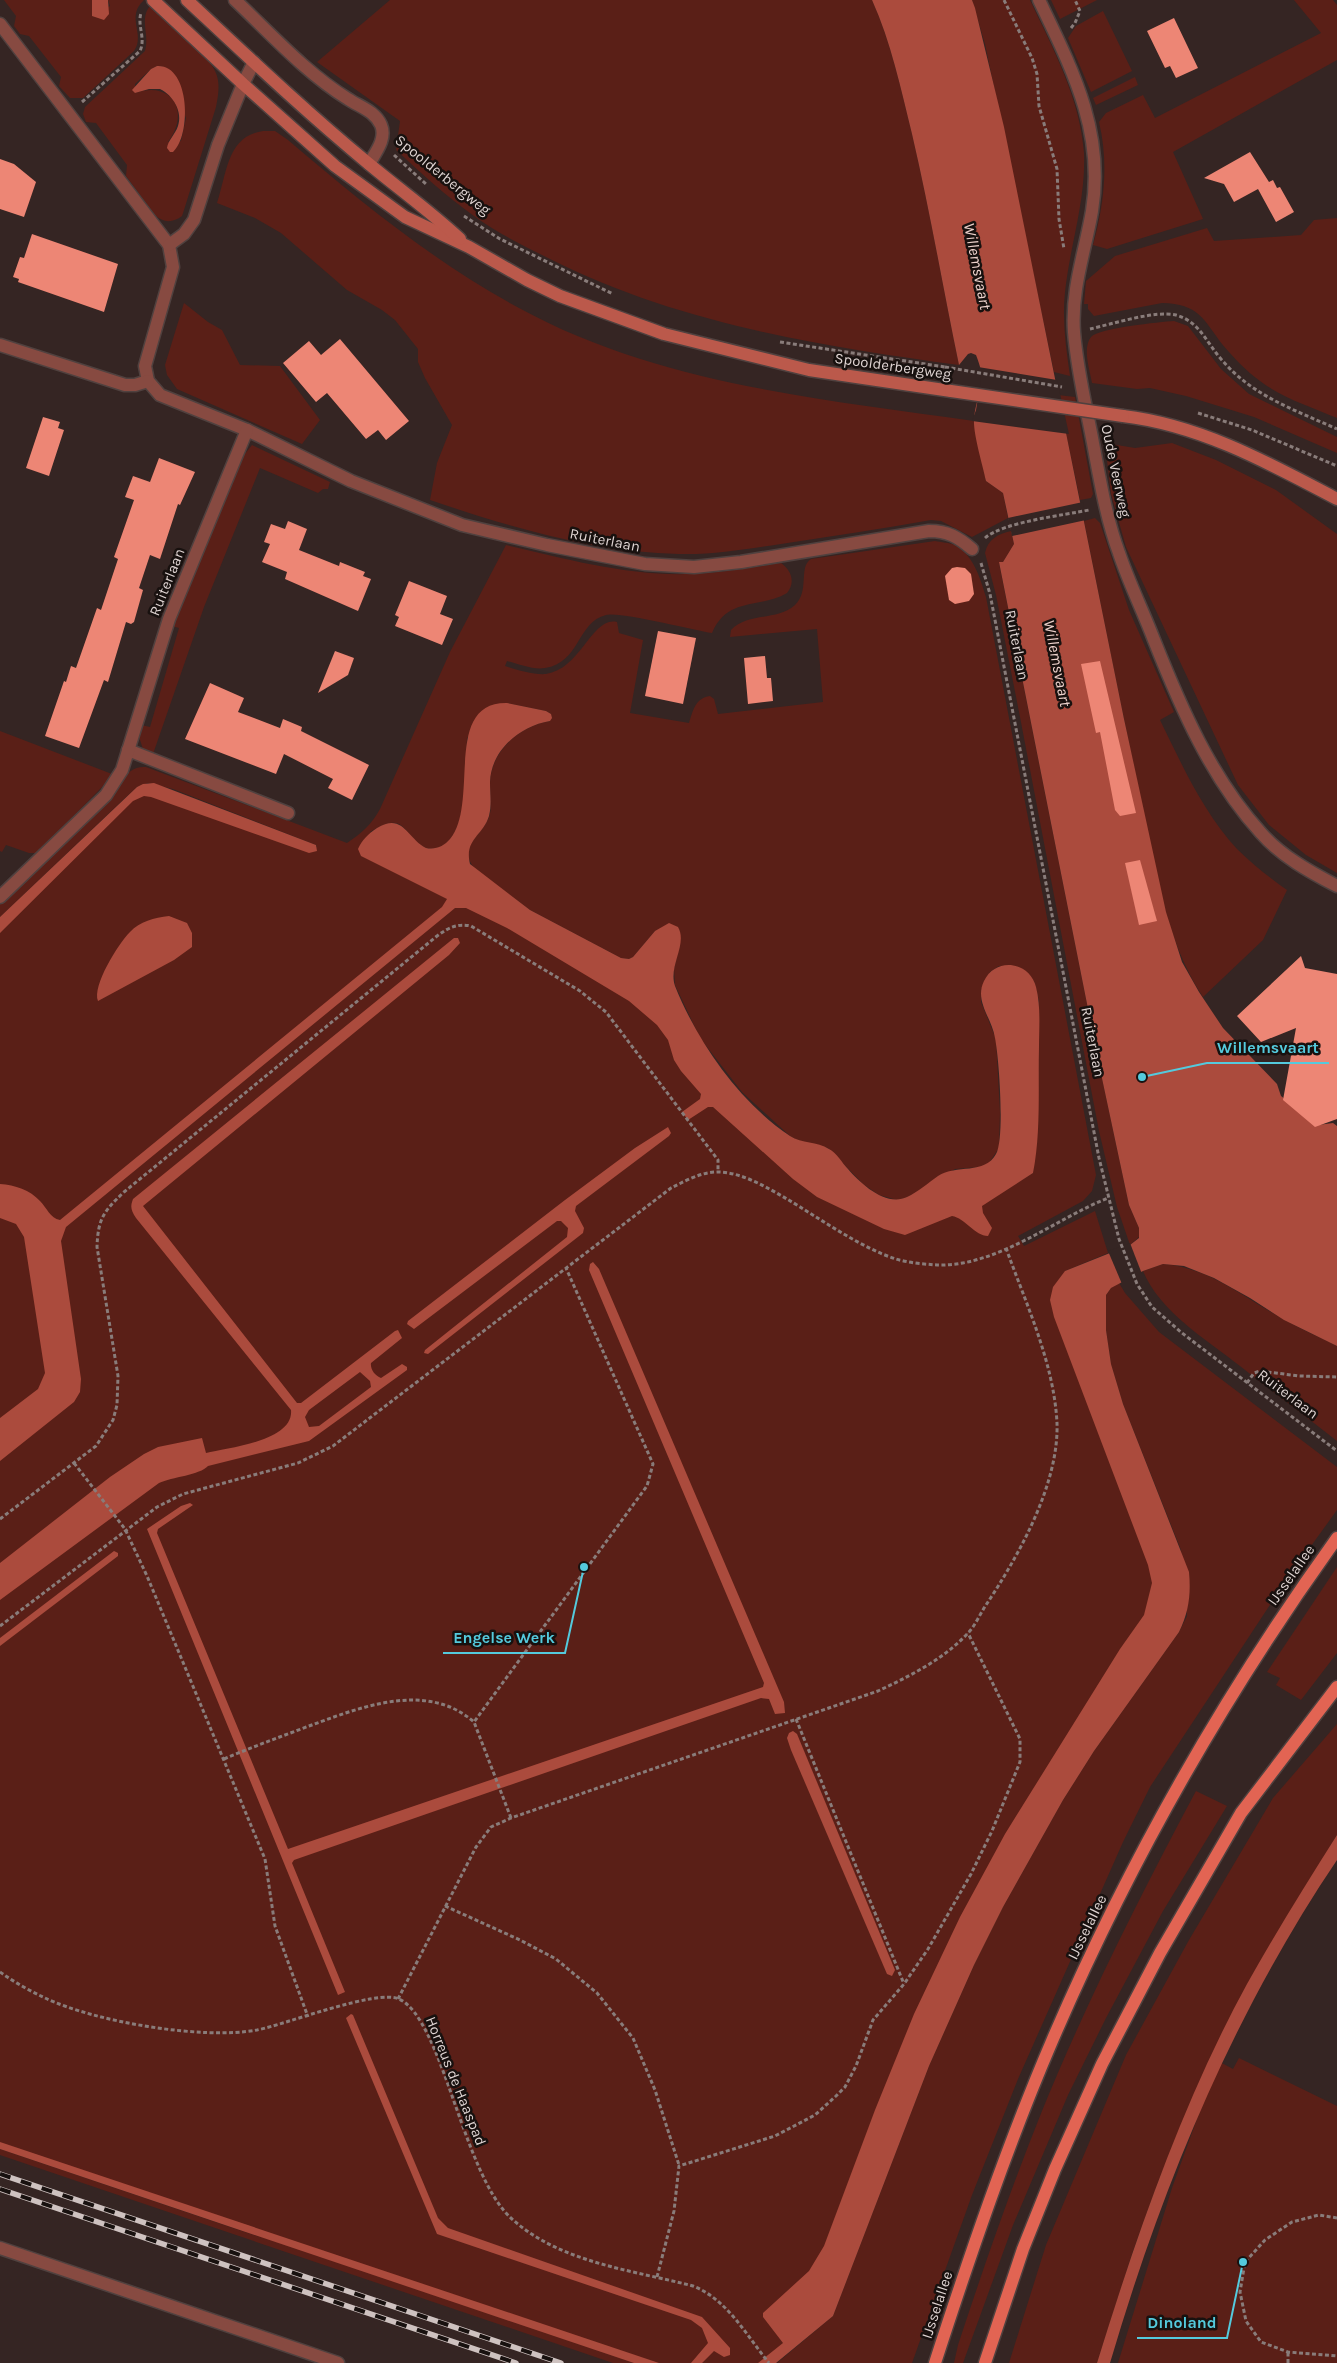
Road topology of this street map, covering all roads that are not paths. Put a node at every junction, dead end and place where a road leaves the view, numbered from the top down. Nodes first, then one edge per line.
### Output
1 (187, 0) edge
2 (235, 0) edge
3 (1039, 0) edge
4 (148, 3) edge
5 (0, 24) edge
6 (254, 62) junction
7 (243, 84) junction
8 (369, 164) junction
9 (168, 245) junction
10 (469, 247) junction
11 (0, 345) edge
12 (148, 381) junction
13 (247, 430) junction
14 (1319, 489) junction
15 (1337, 499) edge
16 (1337, 503) edge
17 (972, 549) road end
18 (128, 750) junction
19 (288, 813) dead end
20 (1337, 886) edge
21 (0, 897) edge
22 (1337, 1538) edge
23 (1337, 1687) edge
24 (0, 2248) edge
25 (338, 2363) edge
26 (934, 2363) edge
27 (986, 2363) edge

1 - 6 main road, Spoolderbergweg
2 - 8 street, Spoolderbergweg
3 - 20 street, Oude Veerweg
4 - 7 main road, Spoolderbergweg
5 - 9 street
6 - 7 street
6 - 8 main road, Spoolderbergweg
7 - 9 street
7 - 10 main road, Spoolderbergweg
8 - 10 main road, Spoolderbergweg
9 - 12 street
10 - 14 main road, Spoolderbergweg, bridge
11 - 12 street
12 - 13 street, Ruiterlaan
13 - 17 street, Ruiterlaan
13 - 18 street, Ruiterlaan
14 - 15 main road, Spoolderbergweg
14 - 16 main road, Spoolderbergweg
18 - 19 street
18 - 21 street, Ruiterlaan
22 - 26 main road, IJsselallee
23 - 27 main road
24 - 25 street

